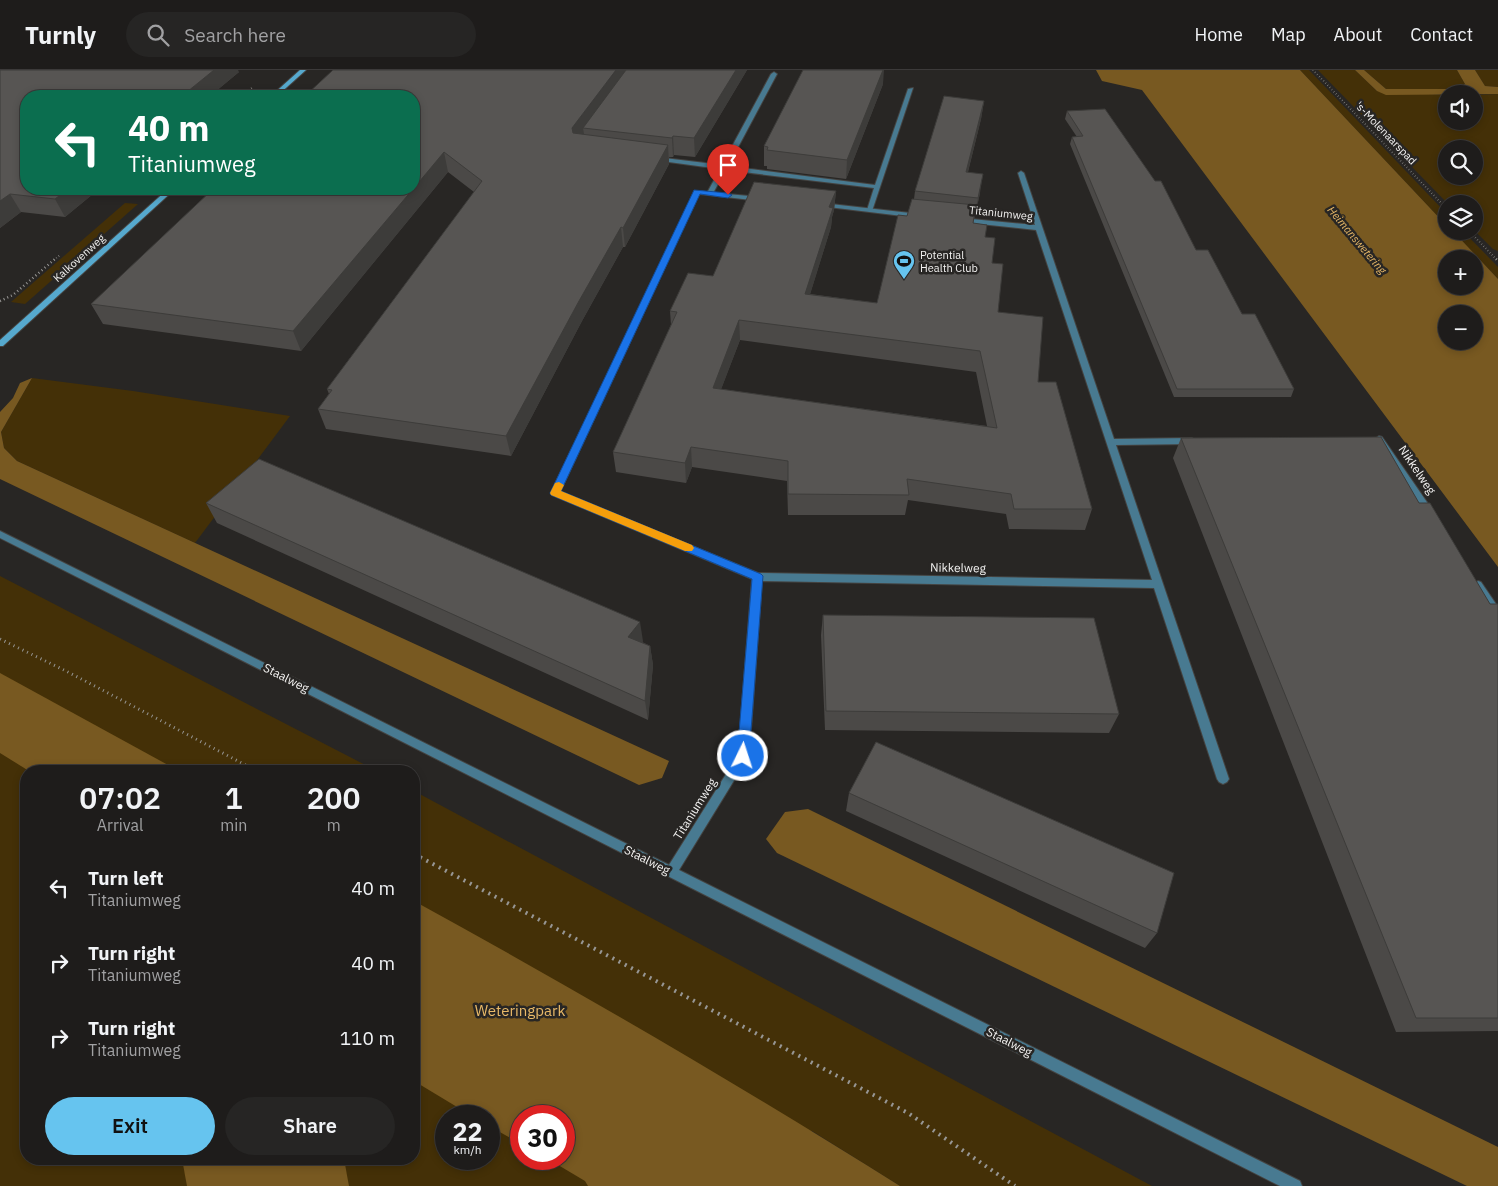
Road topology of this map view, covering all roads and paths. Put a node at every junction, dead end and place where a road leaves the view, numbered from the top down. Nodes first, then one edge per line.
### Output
1 (303, 70) edge
2 (1313, 70) edge
3 (774, 74) dead end
4 (910, 89) dead end
5 (281, 90) edge
6 (646, 158) edge
7 (724, 168) junction
8 (1021, 173) dead end
9 (878, 187) junction
10 (710, 193) junction
11 (165, 195) edge
12 (767, 199) edge
13 (1438, 200) edge
14 (814, 204) edge
15 (870, 210) junction
16 (926, 216) edge
17 (955, 219) edge
18 (1040, 228) junction
19 (1478, 240) edge
20 (1498, 261) edge
21 (0, 344) edge
22 (1371, 439) edge
23 (1198, 441) edge
24 (1111, 442) junction
25 (1434, 519) edge
26 (0, 534) edge
27 (1471, 575) edge
28 (758, 576) junction
29 (1158, 584) junction
30 (1498, 615) edge
31 (0, 639) edge
32 (246, 765) edge
33 (1223, 780) dead end
34 (420, 857) edge
35 (671, 872) junction
36 (1015, 1186) edge
37 (1295, 1186) edge

1 - 5 street
2 - 13 path, 's-Molenaarspad
3 - 7 street
4 - 9 street
6 - 7 street
7 - 9 street
7 - 10 street
8 - 18 street
9 - 15 street
10 - 12 street
10 - 28 street
11 - 21 street, Kalkovenweg
14 - 15 street
15 - 16 street
17 - 18 street, Titaniumweg
18 - 24 street
19 - 20 path
22 - 25 street, Nikkelweg
23 - 24 street
24 - 29 street
26 - 35 street, Staalweg
27 - 30 street
28 - 29 street, Nikkelweg
28 - 35 street, Titaniumweg
29 - 33 street
31 - 32 path
34 - 36 path
35 - 37 street, Staalweg

